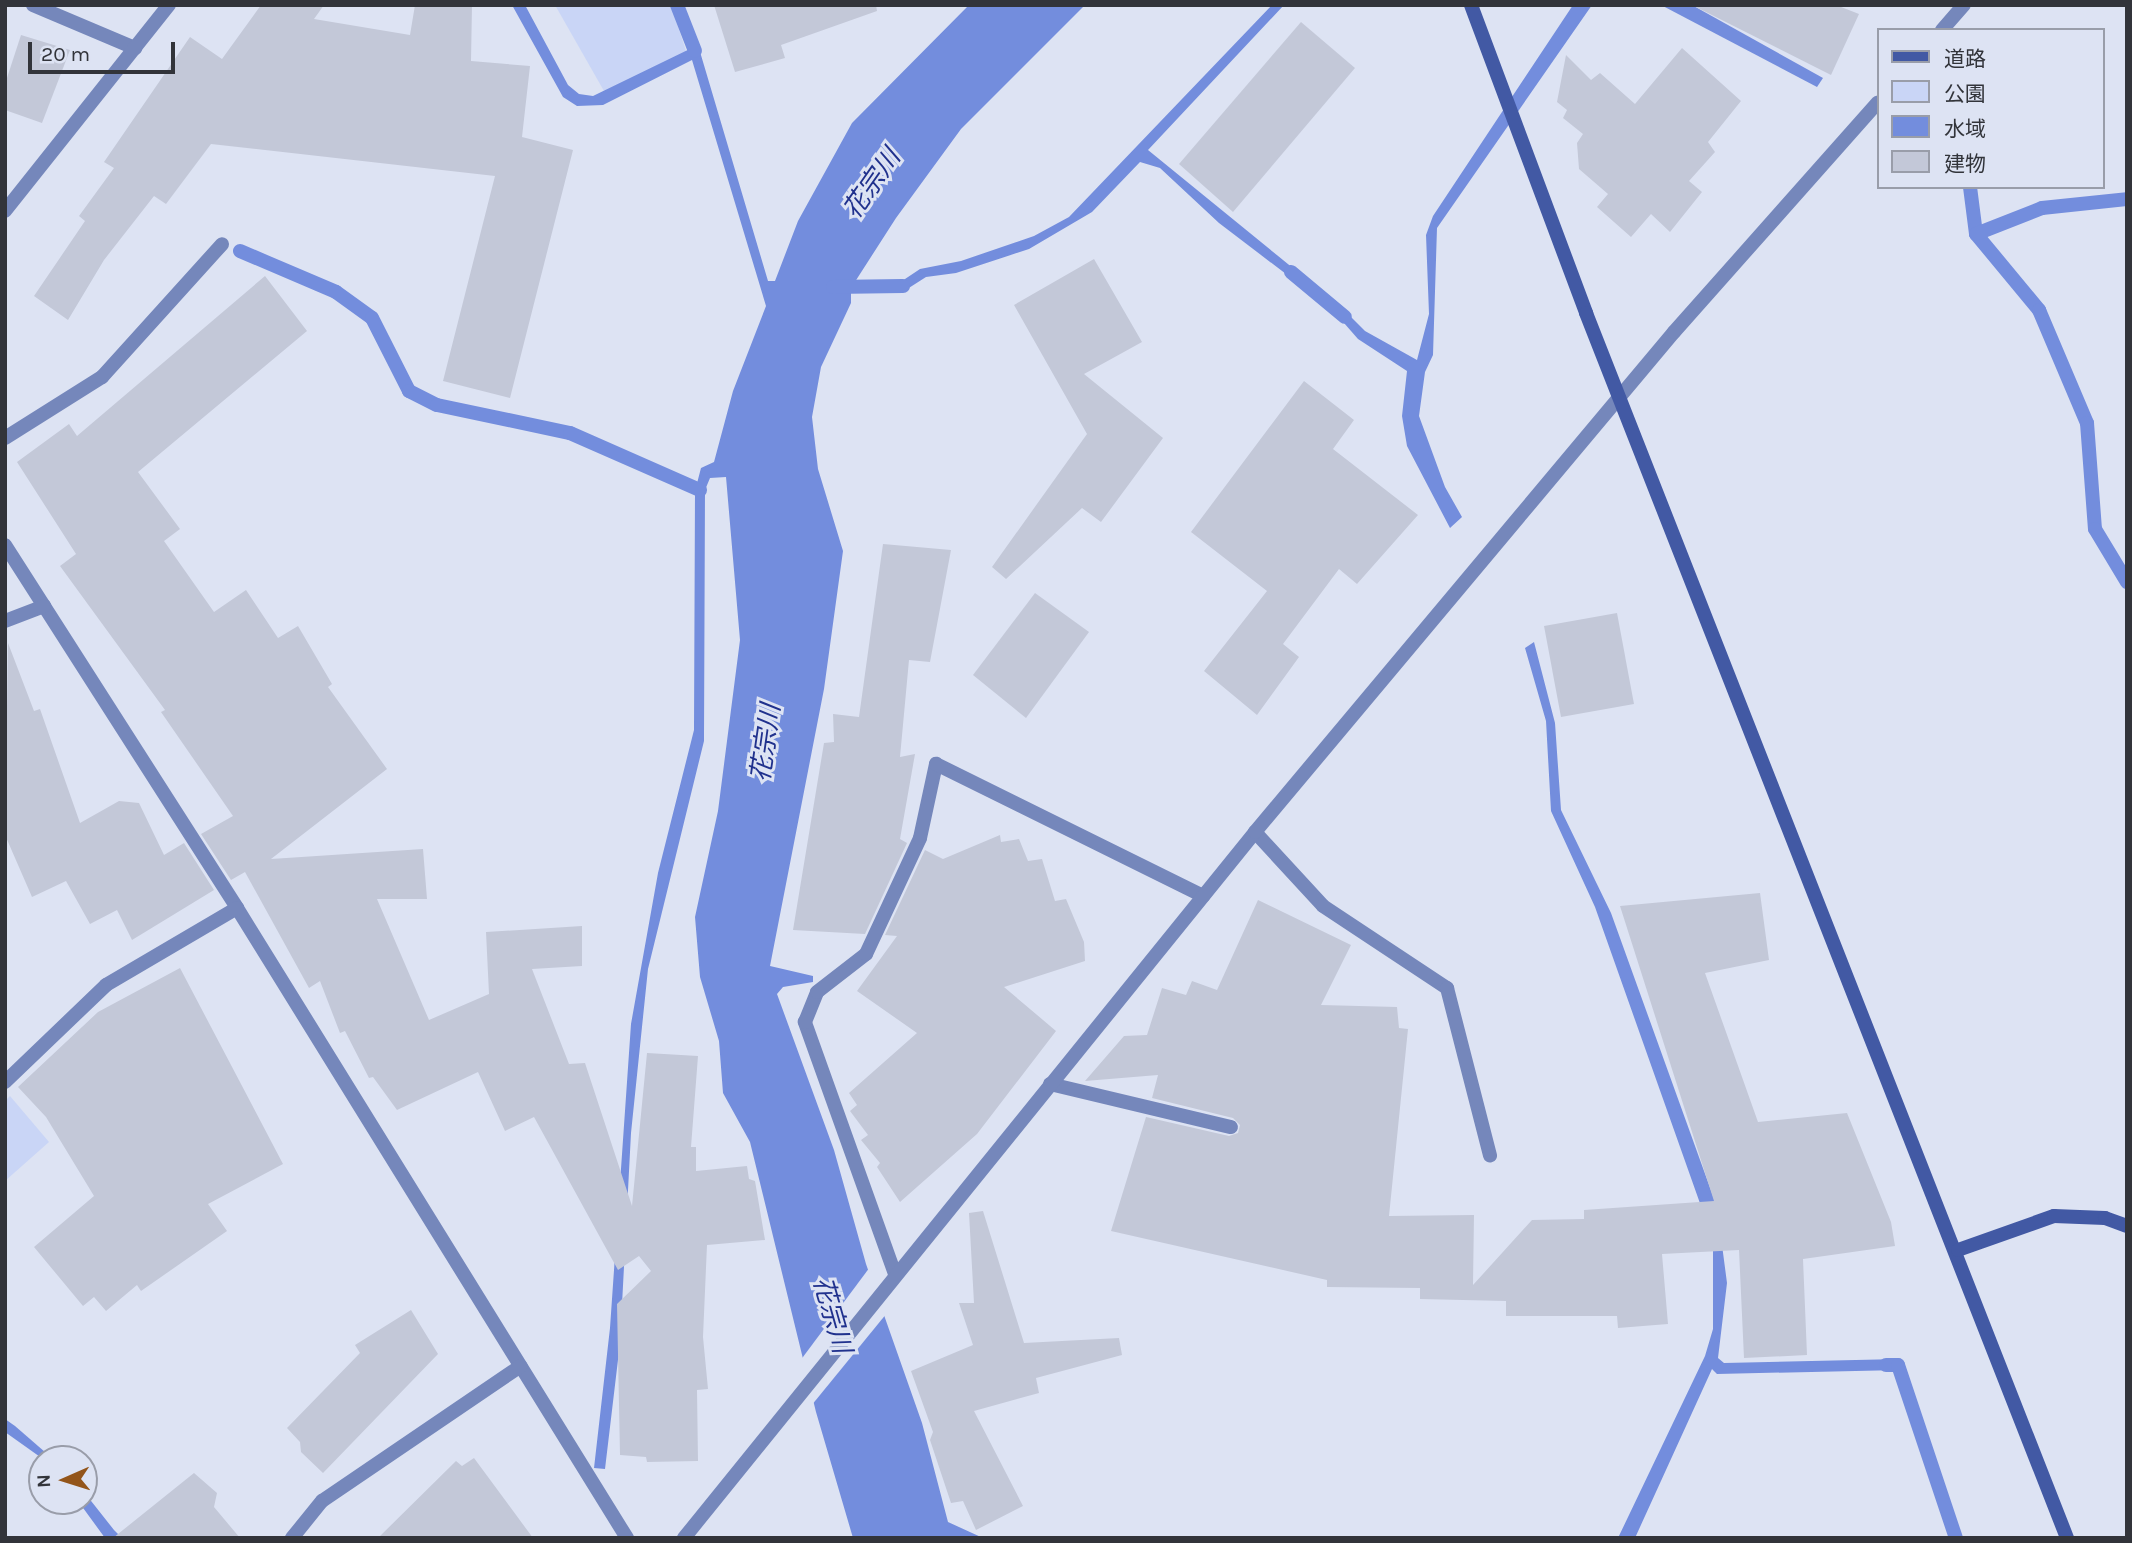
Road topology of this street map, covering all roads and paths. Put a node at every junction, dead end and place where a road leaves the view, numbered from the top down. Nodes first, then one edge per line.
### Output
1 (33, 5) edge
2 (169, 5) edge
3 (1471, 5) edge
4 (1964, 5) edge
5 (1944, 28) edge
6 (135, 48) junction
7 (1876, 104) edge
8 (5, 211) edge
9 (222, 244) dead end
10 (1619, 398) junction
11 (5, 438) edge
12 (5, 545) edge
13 (44, 606) junction
14 (5, 621) edge
15 (1255, 832) junction
16 (1203, 895) junction
17 (237, 908) junction
18 (5, 1082) edge
19 (1050, 1084) junction
20 (1231, 1127) dead end
21 (1490, 1156) dead end
22 (2127, 1226) edge
23 (1958, 1250) junction
24 (891, 1280) junction
25 (521, 1366) junction
26 (292, 1538) edge
27 (627, 1538) edge
28 (684, 1538) edge
29 (2067, 1538) edge

1 - 6 street
2 - 6 street
3 - 10 street
4 - 5 street
6 - 8 street
7 - 10 street
9 - 11 street
10 - 15 street
10 - 23 street
12 - 13 street
13 - 14 street
13 - 17 street
15 - 16 street
15 - 21 street
16 - 19 street
16 - 24 street
17 - 18 street
17 - 25 street
19 - 20 street
19 - 24 street
22 - 23 street
23 - 29 street
24 - 28 street
25 - 26 street
25 - 27 street

